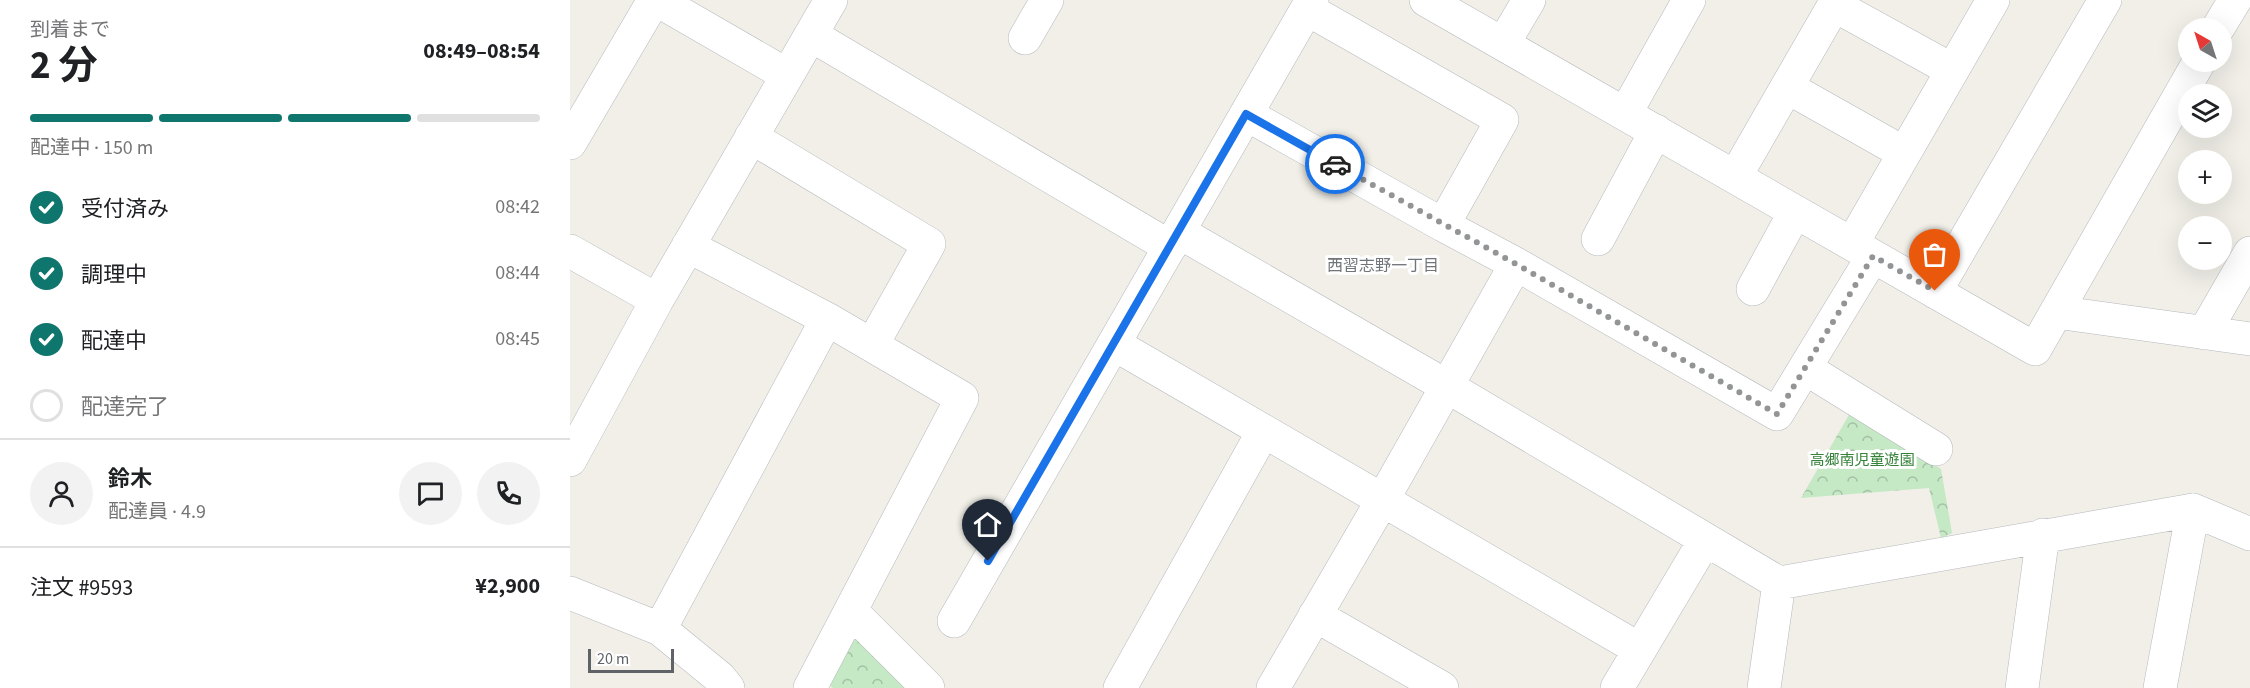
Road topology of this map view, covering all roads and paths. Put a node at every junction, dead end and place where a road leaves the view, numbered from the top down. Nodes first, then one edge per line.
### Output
1 (656, 0) edge
2 (831, 0) edge
3 (1047, 0) edge
4 (1426, 0) edge
5 (1529, 0) edge
6 (1689, 0) edge
7 (1992, 0) edge
8 (2106, 0) edge
9 (2235, 0) edge
10 (1835, 2) edge
11 (1310, 5) edge
12 (2224, 18) edge
13 (811, 34) junction
14 (1026, 38) dead end
15 (1503, 44) junction
16 (1952, 70) junction
17 (2193, 72) edge
18 (787, 75) junction
19 (1787, 87) junction
20 (1246, 114) junction
21 (1625, 114) junction
22 (1656, 131) junction
23 (751, 137) junction
24 (570, 143) edge
25 (1904, 153) junction
26 (1735, 177) junction
27 (1795, 212) junction
28 (1443, 225) junction
29 (1598, 239) dead end
30 (1174, 240) junction
31 (688, 246) junction
32 (1862, 250) junction
33 (570, 251) edge
34 (2250, 254) edge
35 (1516, 264) junction
36 (1753, 289) dead end
37 (1935, 291) junction
38 (657, 300) junction
39 (2056, 312) junction
40 (826, 319) junction
41 (2204, 333) junction
42 (2250, 339) edge
43 (1114, 344) junction
44 (872, 345) junction
45 (1805, 368) junction
46 (1448, 387) junction
47 (1263, 432) junction
48 (1936, 449) dead end
49 (570, 460) edge
50 (1382, 501) junction
51 (2193, 510) junction
52 (2250, 534) edge
53 (2043, 535) junction
54 (1705, 540) junction
55 (1779, 583) junction
56 (570, 593) edge
57 (852, 611) junction
58 (1315, 615) junction
59 (954, 621) dead end
60 (660, 629) junction
61 (1639, 650) junction
62 (728, 688) edge
63 (810, 688) edge
64 (928, 688) edge
65 (1120, 688) edge
66 (1273, 688) edge
67 (1442, 688) edge
68 (1617, 688) edge
69 (1764, 688) edge
70 (2022, 688) edge
71 (2160, 688) edge

1 - 18 street
1 - 24 street
2 - 13 street
3 - 14 street
4 - 15 street
5 - 15 street
6 - 21 street
7 - 16 street
8 - 37 street
9 - 12 street
10 - 16 street
10 - 19 street
11 - 20 street
11 - 28 street
13 - 18 street
13 - 30 street
15 - 21 street
16 - 25 street
17 - 39 street
18 - 23 street
19 - 25 street
19 - 26 street
20 - 28 street
20 - 30 street
21 - 22 street
22 - 26 street
22 - 29 street
23 - 31 street
23 - 44 street
25 - 32 street
26 - 27 street
27 - 32 street
27 - 36 street
28 - 35 street
30 - 43 street
30 - 46 street
31 - 38 street
31 - 40 street
32 - 37 street
32 - 45 street
33 - 38 street
34 - 41 street
35 - 45 street
35 - 46 street
37 - 39 street
38 - 49 street
39 - 41 street
40 - 44 street
40 - 60 street
41 - 42 street
43 - 47 street
43 - 59 street
44 - 57 street
45 - 48 street
46 - 50 street
46 - 54 street
47 - 50 street
47 - 65 street
50 - 58 street
50 - 61 street
51 - 52 street
51 - 53 street
51 - 71 street
53 - 55 street
53 - 70 street
54 - 55 street
54 - 61 street
55 - 69 street
56 - 60 street
57 - 63 street
57 - 64 street
58 - 66 street
58 - 67 street
60 - 62 street
61 - 68 street

